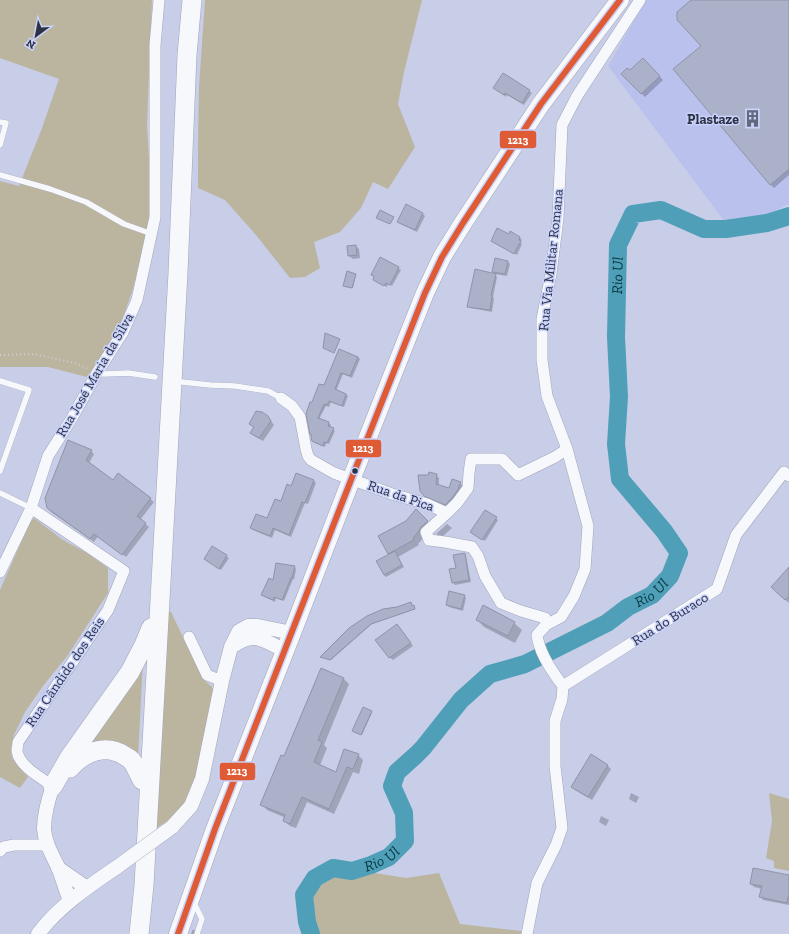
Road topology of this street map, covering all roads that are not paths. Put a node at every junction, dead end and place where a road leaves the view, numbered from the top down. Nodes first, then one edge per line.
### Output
1 (159, 0) edge
2 (183, 0) edge
3 (192, 0) edge
4 (620, 0) edge
5 (640, 0) edge
6 (0, 122) edge
7 (0, 145) edge
8 (0, 175) edge
9 (152, 234) junction
10 (97, 373) junction
11 (155, 377) dead end
12 (0, 381) edge
13 (182, 382) dead end
14 (281, 398) joint
15 (567, 449) junction
16 (0, 471) edge
17 (789, 476) edge
18 (351, 480) junction
19 (0, 493) edge
20 (31, 508) junction
21 (447, 513) junction
22 (0, 572) edge
23 (546, 625) junction
24 (151, 628) junction
25 (292, 633) junction
26 (189, 636) dead end
27 (231, 647) junction
28 (285, 651) junction
29 (222, 681) junction
30 (563, 686) junction
31 (142, 780) junction
32 (53, 786) junction
33 (48, 845) junction
34 (0, 851) edge
35 (58, 868) junction
36 (87, 888) junction
37 (191, 897) junction
38 (70, 902) junction
39 (38, 934) edge
40 (133, 934) edge
41 (139, 934) edge
42 (178, 934) edge
43 (197, 934) edge
44 (526, 934) edge

1 - 9 street, Rua José Maria da Silva
2 - 24 highway
3 - 41 highway
4 - 18 main road
5 - 15 street, Rua Via Militar Romana
6 - 7 lane
8 - 9 lane
9 - 10 street, Rua José Maria da Silva
10 - 11 lane
10 - 20 street, Rua José Maria da Silva
12 - 16 lane
13 - 14 lane
14 - 18 street, Rua da Pica
15 - 21 street
15 - 23 street, Rua Via Militar Romana
17 - 30 street, Rua do Buraco
18 - 21 street, Rua da Pica
18 - 25 main road
19 - 20 lane
20 - 22 street, Rua José Maria da Silva
20 - 32 street, Rua Cândido dos Reis
21 - 23 street, Rua da Pica
23 - 30 street
24 - 31 highway
24 - 32 highway
25 - 27 street
25 - 28 main road
26 - 29 street
27 - 28 street
27 - 29 street
28 - 37 main road
29 - 36 street, bridge
30 - 44 street
31 - 32 highway
31 - 40 highway
32 - 33 street
33 - 34 street
33 - 35 street
35 - 36 street
35 - 38 street
36 - 38 street
37 - 42 main road
37 - 43 lane
38 - 39 street

